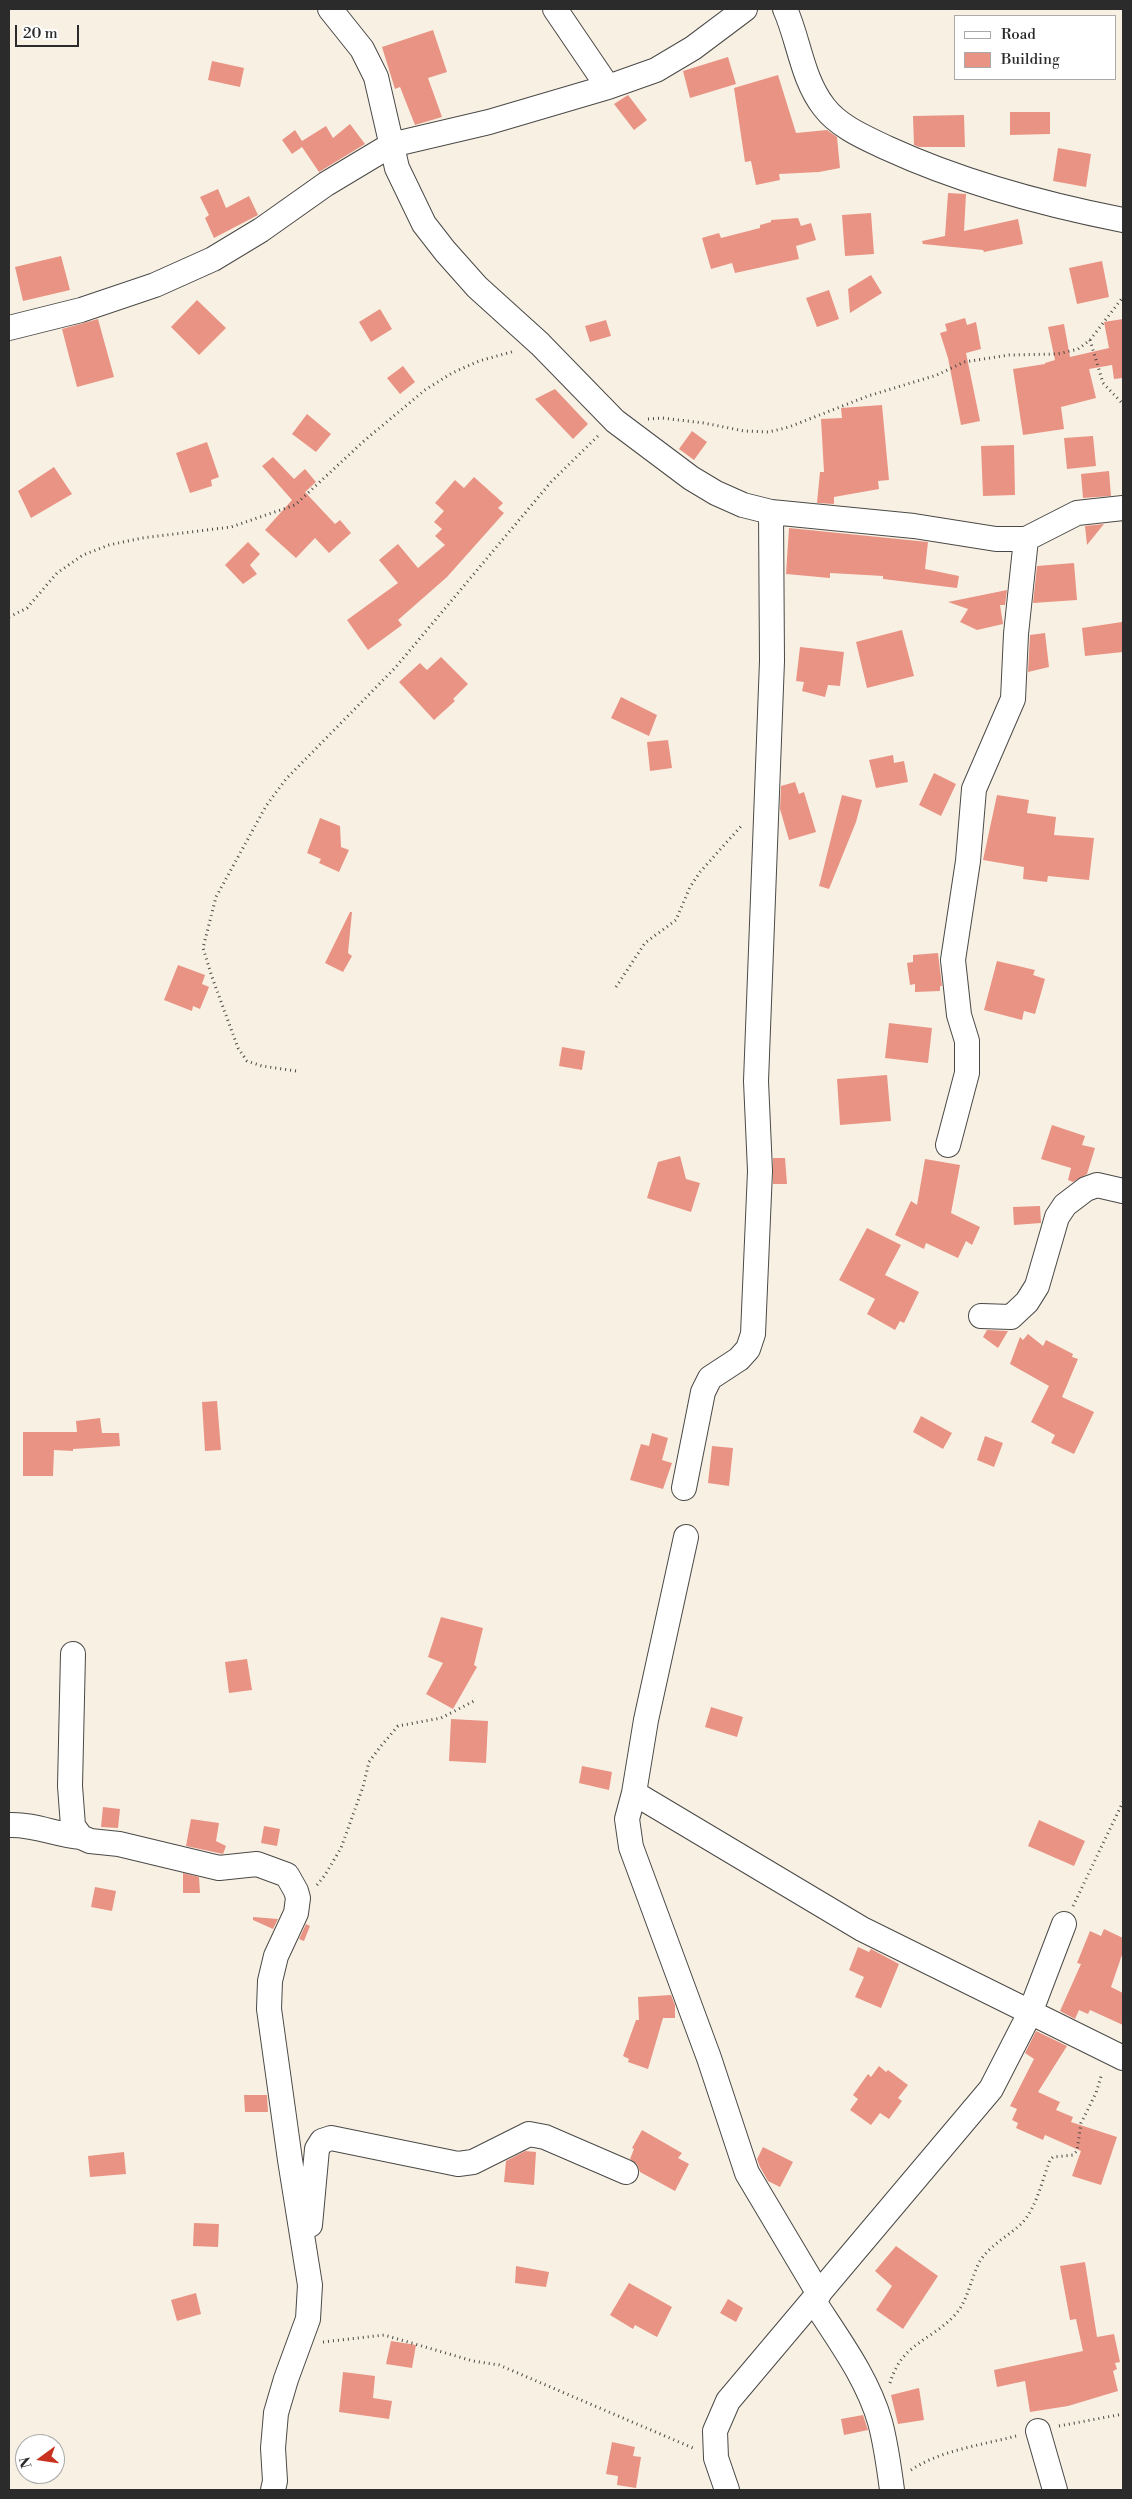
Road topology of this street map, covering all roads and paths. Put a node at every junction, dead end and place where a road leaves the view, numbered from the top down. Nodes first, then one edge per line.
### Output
1 (330, 9) edge
2 (554, 9) edge
3 (745, 9) edge
4 (784, 9) edge
5 (608, 87) junction
6 (391, 145) junction
7 (1123, 220) edge
8 (1123, 296) edge
9 (9, 328) edge
10 (1090, 340) junction
11 (540, 344) junction
12 (1123, 404) edge
13 (615, 421) junction
14 (1123, 508) edge
15 (771, 512) junction
16 (1026, 539) junction
17 (9, 617) edge
18 (745, 820) dead end
19 (616, 987) dead end
20 (296, 1071) dead end
21 (948, 1145) dead end
22 (1123, 1192) edge
23 (981, 1316) dead end
24 (684, 1488) dead end
25 (686, 1537) dead end
26 (73, 1654) dead end
27 (476, 1700) dead end
28 (634, 1793) junction
29 (1123, 1802) edge
30 (9, 1825) edge
31 (81, 1837) junction
32 (298, 1898) junction
33 (1064, 1924) joint
34 (1030, 2013) junction
35 (1116, 2055) edge
36 (626, 2172) dead end
37 (307, 2254) junction
38 (816, 2297) junction
39 (300, 2344) junction
40 (889, 2387) dead end
41 (1123, 2414) edge
42 (1038, 2431) junction
43 (716, 2458) junction
44 (898, 2482) edge
45 (278, 2487) edge
46 (727, 2490) edge
47 (1055, 2490) edge

1 - 6 street
2 - 5 street
3 - 5 street
4 - 7 street
5 - 6 street
6 - 9 street
6 - 11 street
8 - 10 path
10 - 12 path
10 - 13 path
11 - 13 street
11 - 17 path
13 - 15 street
13 - 20 path
14 - 16 street
15 - 16 street
15 - 24 street
16 - 21 street
18 - 19 path
22 - 23 street
25 - 28 street
26 - 31 street
27 - 32 path
28 - 34 street
28 - 38 street
29 - 33 path
30 - 31 street
31 - 32 street
32 - 37 street
33 - 34 street
34 - 35 street
34 - 38 street
35 - 40 path
36 - 37 street
37 - 39 street
38 - 43 street
38 - 44 street
39 - 43 path
39 - 45 street
41 - 42 path
42 - 44 path
42 - 47 street
43 - 46 street

